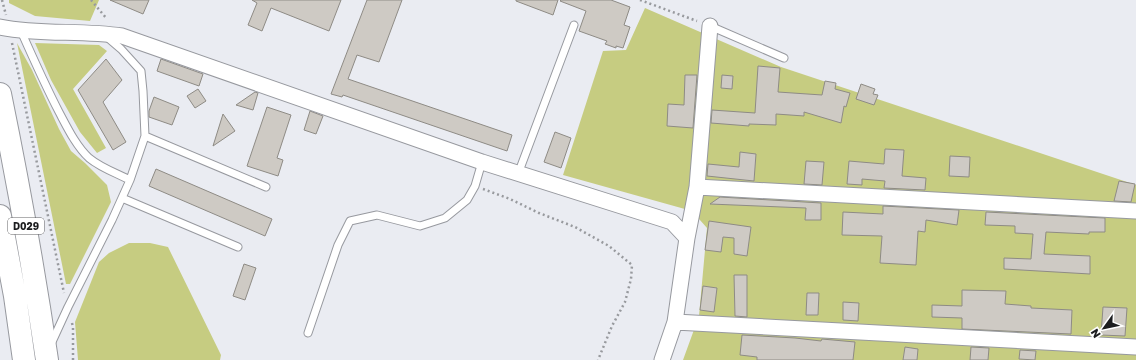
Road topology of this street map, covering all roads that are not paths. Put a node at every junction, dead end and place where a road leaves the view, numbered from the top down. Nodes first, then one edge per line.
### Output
1 (574, 25) dead end
2 (710, 26) joint
3 (10, 29) edge
4 (103, 34) junction
5 (784, 58) dead end
6 (0, 94) edge
7 (144, 136) junction
8 (482, 162) junction
9 (518, 174) junction
10 (130, 180) junction
11 (266, 187) dead end
12 (697, 187) junction
13 (122, 198) junction
14 (1136, 211) edge
15 (0, 216) edge
16 (687, 238) junction
17 (238, 247) dead end
18 (675, 322) junction
19 (308, 333) dead end
20 (1136, 347) edge
21 (47, 357) edge
22 (24, 360) edge
23 (662, 360) edge

1 - 9 lane
2 - 5 lane
2 - 12 street
3 - 4 street
3 - 10 lane
4 - 7 lane
4 - 8 street
6 - 21 highway, D029
7 - 10 lane
7 - 11 lane
8 - 9 street
8 - 19 lane
9 - 16 street
10 - 13 lane
12 - 14 street
12 - 16 street
13 - 17 lane
13 - 21 lane
15 - 22 highway, D029
16 - 18 street
18 - 20 street
18 - 23 street

